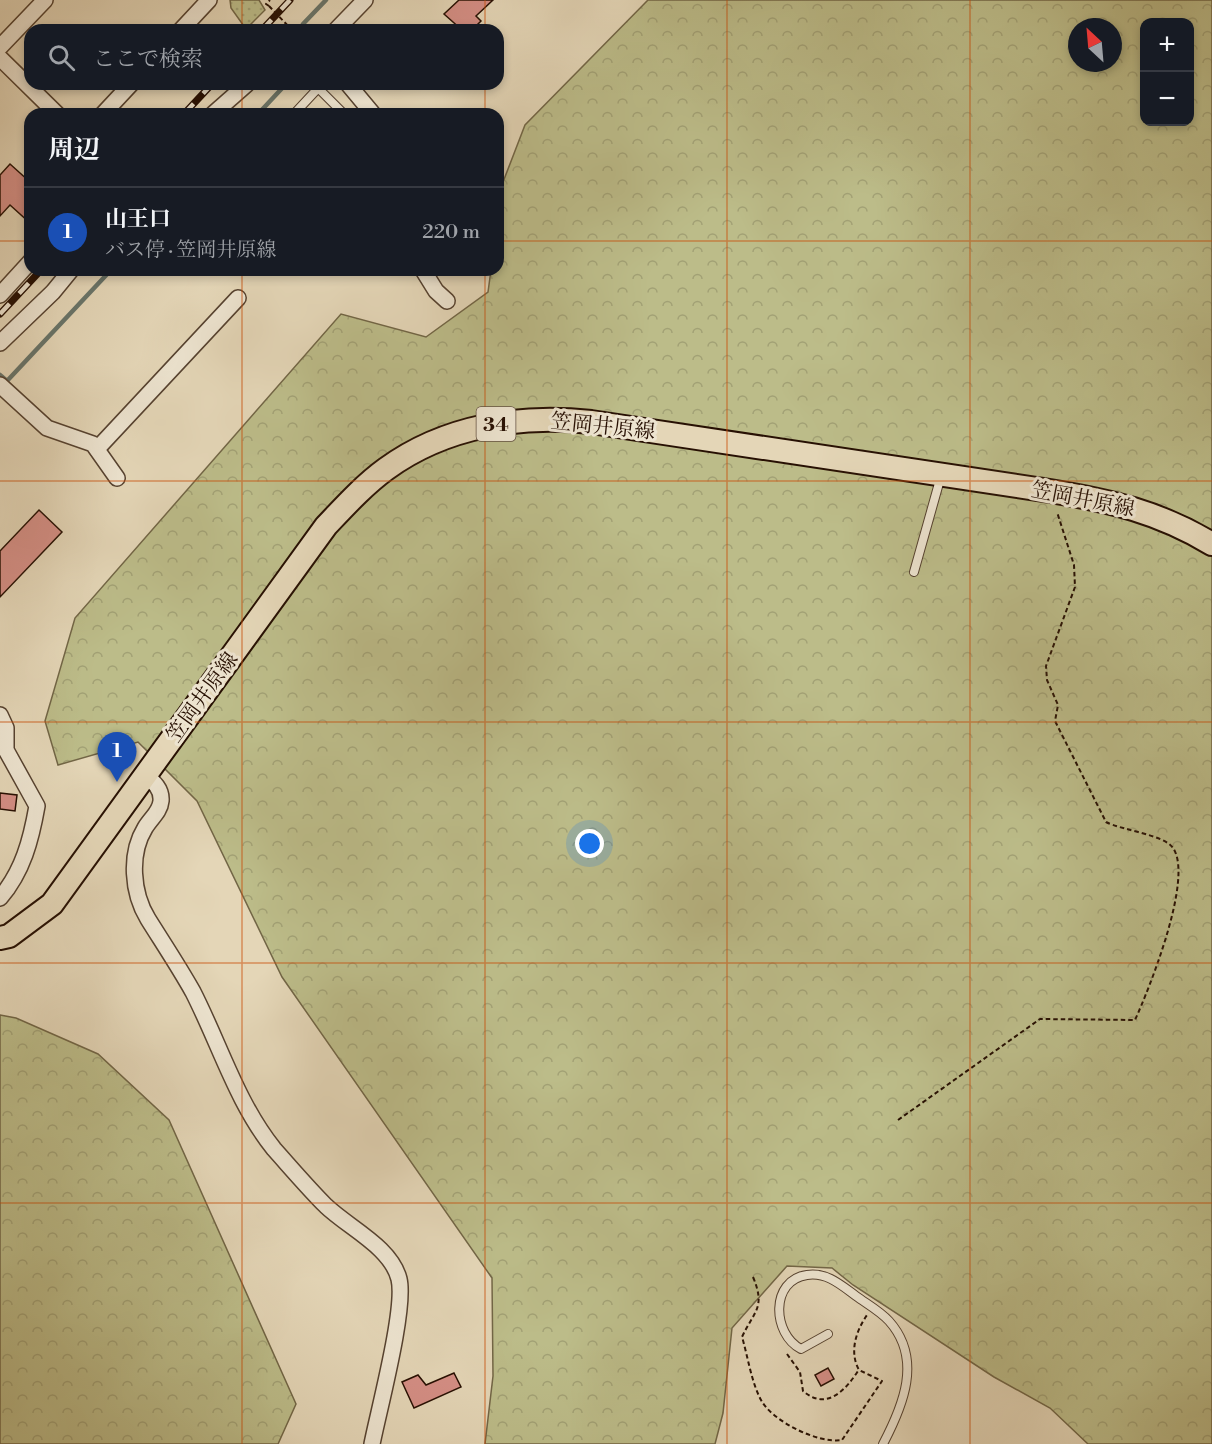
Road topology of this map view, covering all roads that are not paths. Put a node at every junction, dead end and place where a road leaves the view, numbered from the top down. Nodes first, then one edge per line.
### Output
1 (45, 0) edge
2 (209, 0) edge
3 (365, 0) edge
4 (187, 24) edge
5 (342, 24) edge
6 (0, 47) edge
7 (0, 58) edge
8 (24, 82) edge
9 (33, 90) edge
10 (125, 90) edge
11 (240, 90) edge
12 (316, 90) edge
13 (323, 90) edge
14 (353, 90) edge
15 (51, 108) edge
16 (109, 108) edge
17 (220, 108) edge
18 (300, 108) edge
19 (339, 108) edge
20 (368, 108) edge
21 (24, 269) edge
22 (66, 276) edge
23 (427, 276) edge
24 (0, 295) edge
25 (238, 298) dead end
26 (447, 301) dead end
27 (0, 343) edge
28 (0, 385) edge
29 (97, 449) junction
30 (941, 474) junction
31 (117, 478) dead end
32 (1212, 544) edge
33 (914, 572) dead end
34 (0, 715) edge
35 (146, 775) junction
36 (0, 898) edge
37 (0, 938) edge
38 (828, 1334) dead end
39 (372, 1444) edge
40 (883, 1444) edge

1 - 6 street
2 - 4 street
3 - 5 street
7 - 8 street
9 - 15 street
10 - 16 street
11 - 17 street
12 - 18 lane
13 - 19 lane
14 - 20 street
21 - 24 street
22 - 27 street
23 - 26 street
25 - 29 street
28 - 29 street
29 - 31 street
30 - 32 main road, 笠岡井原線 / 34
30 - 33 lane
30 - 35 main road, 笠岡井原線 / 34
34 - 36 street
35 - 37 main road, 笠岡井原線 / 34
35 - 39 street
38 - 40 lane

